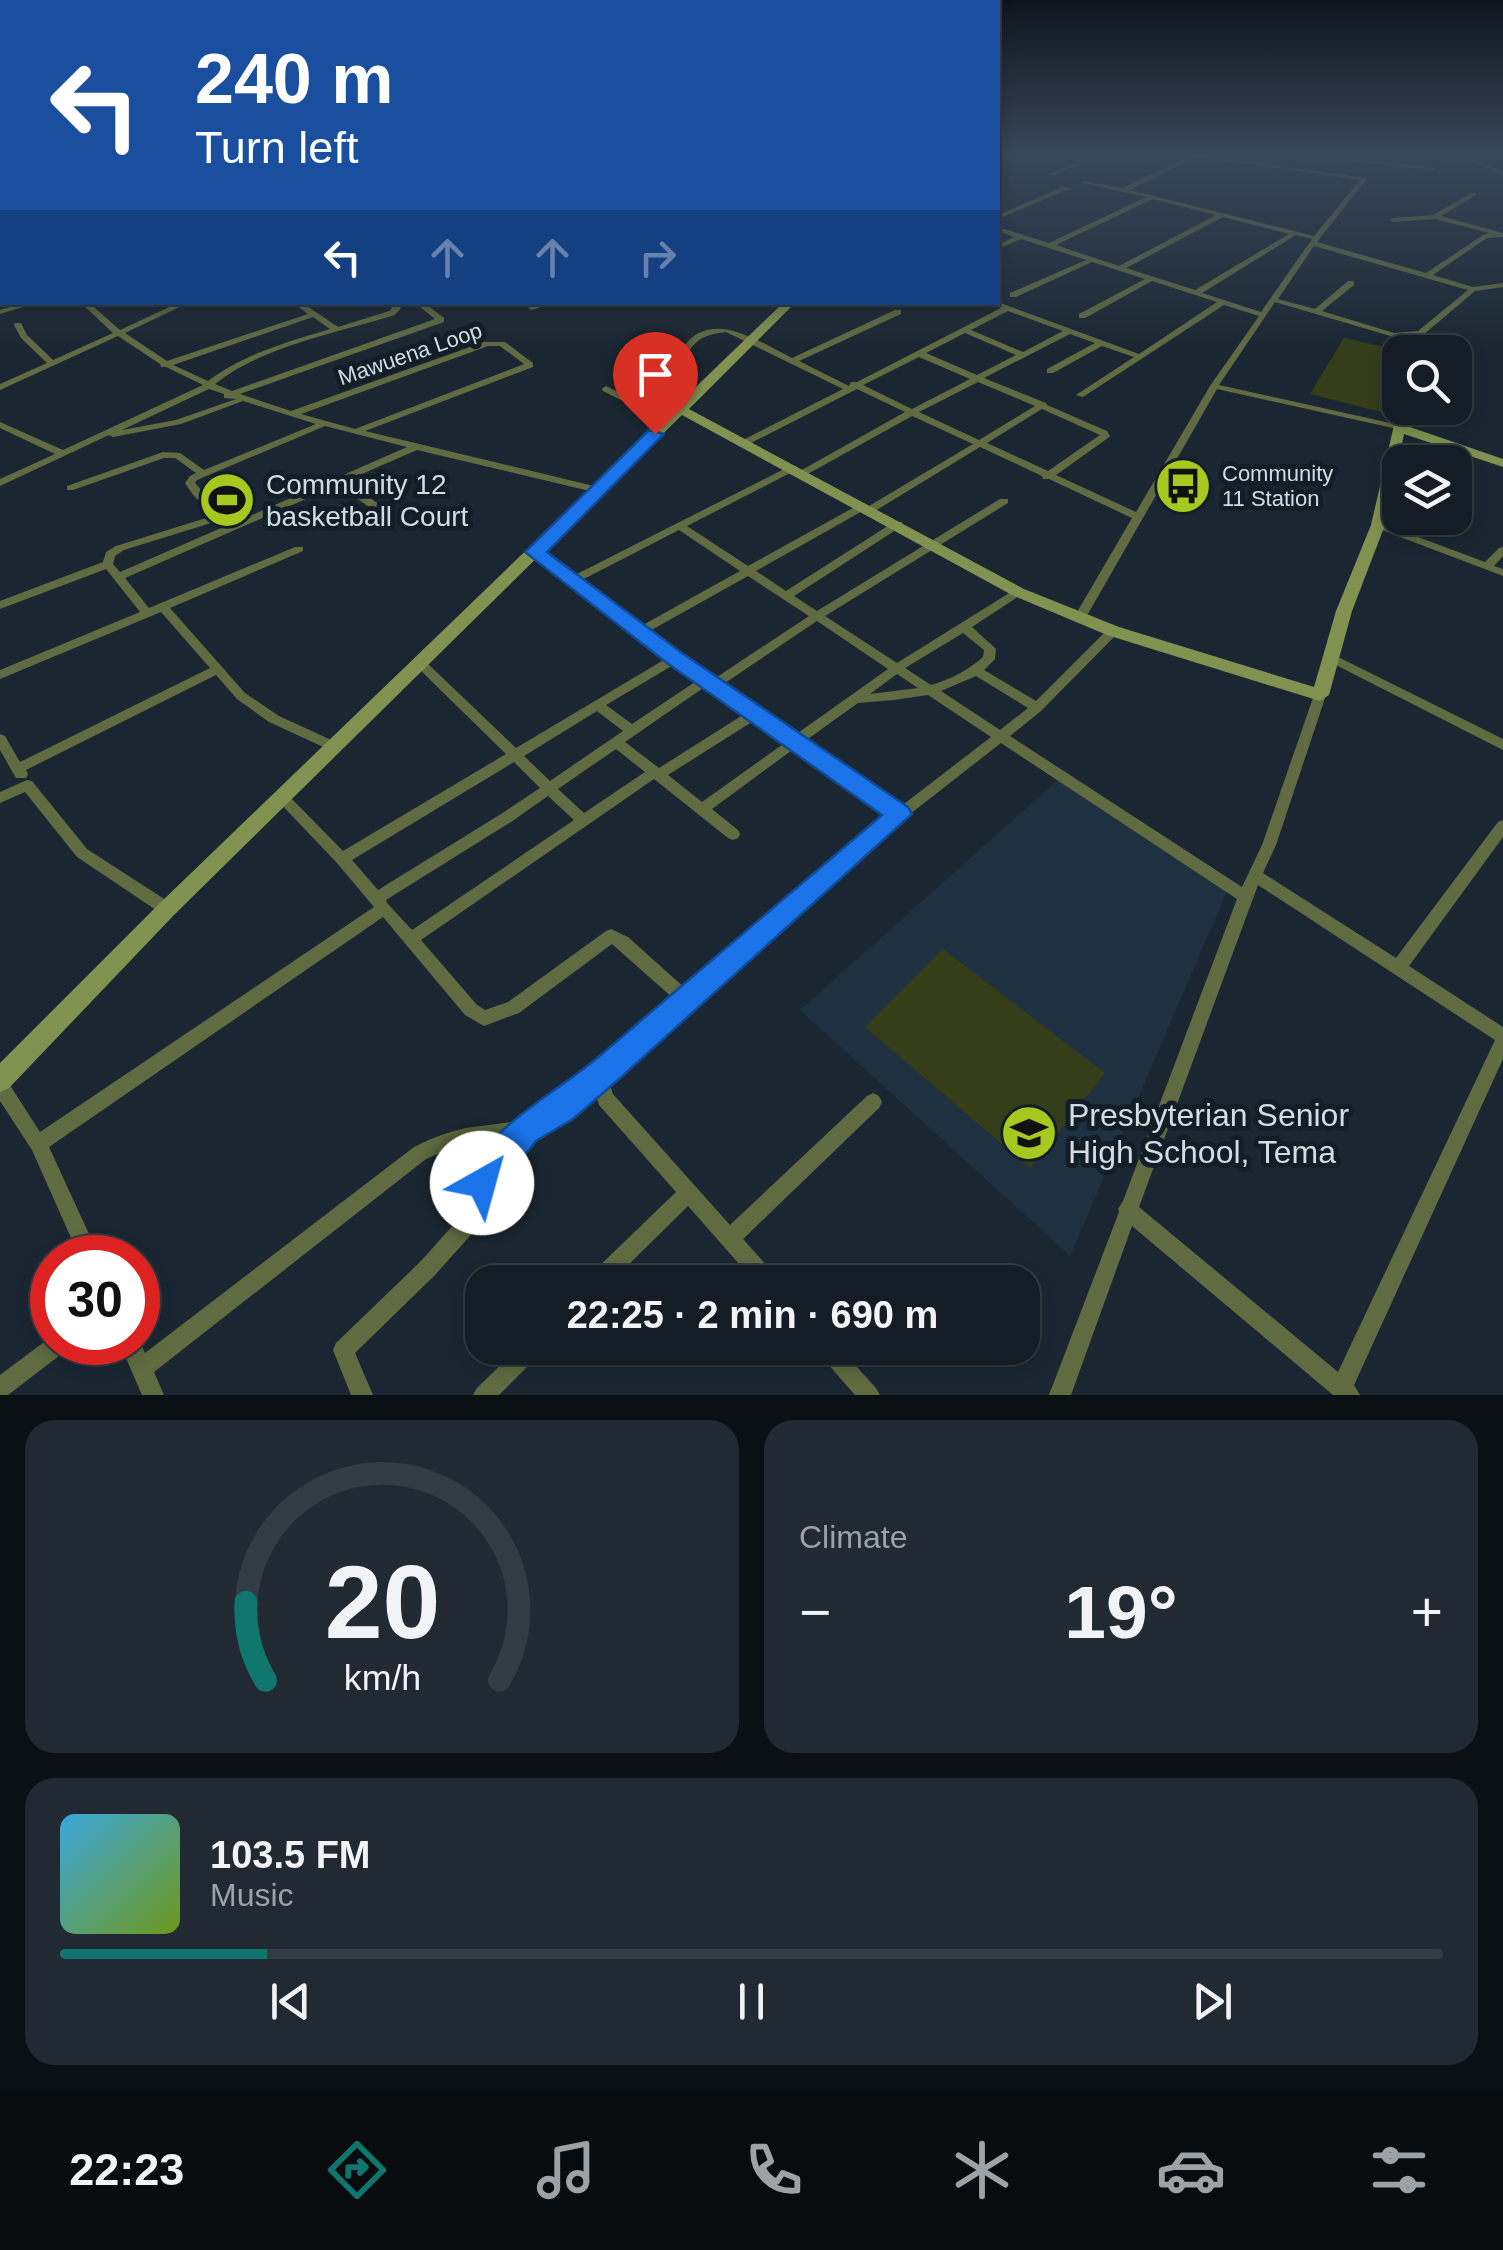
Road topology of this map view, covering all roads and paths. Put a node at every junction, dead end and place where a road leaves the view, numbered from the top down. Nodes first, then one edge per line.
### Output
1 (1103, 220) edge
2 (1213, 220) edge
3 (1238, 220) edge
4 (1331, 220) edge
5 (1447, 220) edge
6 (1000, 230) edge
7 (1294, 234) junction
8 (1503, 235) edge
9 (1021, 236) junction
10 (1314, 241) junction
11 (1000, 246) edge
12 (1049, 246) junction
13 (1093, 258) junction
14 (1121, 268) junction
15 (1427, 276) junction
16 (1152, 278) junction
17 (1351, 283) dead end
18 (1503, 285) edge
19 (1473, 289) junction
20 (1196, 293) junction
21 (1013, 295) dead end
22 (1275, 300) junction
23 (1223, 302) junction
24 (25, 305) edge
25 (86, 305) edge
26 (181, 305) edge
27 (298, 305) edge
28 (393, 305) edge
29 (420, 305) edge
30 (542, 305) edge
31 (788, 305) edge
32 (1000, 305) edge
33 (532, 308) dead end
34 (1008, 308) junction
35 (0, 312) edge
36 (898, 312) dead end
37 (1316, 312) junction
38 (312, 315) junction
39 (1264, 315) junction
40 (1082, 316) dead end
41 (18, 324) dead end
42 (338, 331) junction
43 (966, 332) junction
44 (1068, 332) junction
45 (120, 336) junction
46 (750, 342) junction
47 (1102, 343) junction
48 (686, 349) dead end
49 (918, 353) junction
50 (1024, 355) junction
51 (1140, 357) junction
52 (793, 361) junction
53 (53, 364) junction
54 (164, 365) junction
55 (1050, 371) dead end
56 (979, 378) junction
57 (2, 382) edge
58 (850, 386) junction
59 (1214, 386) junction
60 (206, 387) junction
61 (606, 389) dead end
62 (1080, 394) dead end
63 (227, 396) junction
64 (240, 400) junction
65 (1043, 405) junction
66 (912, 412) junction
67 (291, 414) junction
68 (676, 416) junction
69 (325, 423) junction
70 (0, 425) edge
71 (1399, 428) junction
72 (356, 432) junction
73 (101, 435) junction
74 (746, 442) junction
75 (978, 444) junction
76 (414, 447) junction
77 (62, 453) junction
78 (1503, 463) edge
79 (798, 471) junction
80 (201, 472) junction
81 (1046, 476) junction
82 (0, 482) edge
83 (340, 482) junction
84 (70, 488) dead end
85 (598, 490) junction
86 (1004, 500) dead end
87 (373, 505) dead end
88 (867, 508) junction
89 (225, 515) junction
90 (1139, 516) junction
91 (244, 524) junction
92 (898, 524) junction
93 (1378, 525) junction
94 (681, 526) junction
95 (936, 545) junction
96 (299, 549) dead end
97 (1503, 550) edge
98 (535, 552) junction
99 (108, 564) junction
100 (1486, 567) junction
101 (750, 570) junction
102 (1503, 574) edge
103 (119, 577) junction
104 (573, 580) junction
105 (1018, 592) junction
106 (786, 596) junction
107 (0, 605) edge
108 (163, 607) junction
109 (147, 613) junction
110 (814, 617) junction
111 (1079, 619) junction
112 (964, 627) junction
113 (641, 631) junction
114 (1113, 631) junction
115 (675, 658) junction
116 (1332, 658) junction
117 (421, 664) junction
118 (897, 668) junction
119 (217, 670) junction
120 (977, 671) junction
121 (0, 675) edge
122 (712, 682) junction
123 (934, 690) junction
124 (1320, 695) junction
125 (857, 699) junction
126 (597, 705) junction
127 (1036, 708) junction
128 (756, 712) junction
129 (632, 732) junction
130 (999, 733) junction
131 (0, 739) edge
132 (616, 742) junction
133 (798, 742) junction
134 (1503, 745) edge
135 (335, 747) junction
136 (512, 756) junction
137 (18, 768) junction
138 (657, 774) junction
139 (27, 784) junction
140 (550, 786) junction
141 (0, 798) edge
142 (283, 799) junction
143 (702, 809) junction
144 (900, 814) junction
145 (583, 820) junction
146 (1503, 826) edge
147 (733, 834) dead end
148 (342, 859) junction
149 (1256, 876) junction
150 (1245, 896) junction
151 (380, 903) junction
152 (167, 909) junction
153 (411, 938) junction
154 (1398, 968) junction
155 (685, 998) junction
156 (1503, 1039) edge
157 (607, 1070) junction
158 (0, 1082) edge
159 (873, 1102) dead end
160 (524, 1129) junction
161 (478, 1134) junction
162 (38, 1144) junction
163 (482, 1183) junction
164 (688, 1193) junction
165 (1127, 1209) junction
166 (80, 1235) edge
167 (729, 1239) junction
168 (615, 1265) edge
169 (753, 1265) edge
170 (30, 1365) edge
171 (139, 1365) edge
172 (515, 1365) edge
173 (843, 1365) edge
174 (141, 1369) junction
175 (0, 1388) edge
176 (1345, 1392) edge
177 (153, 1395) edge
178 (362, 1395) edge
179 (484, 1395) edge
180 (870, 1395) edge
181 (1060, 1395) edge

1 - 12 street
2 - 14 street
3 - 7 street
4 - 10 street
5 - 8 street
6 - 9 street
7 - 10 street
7 - 20 street
8 - 15 street
9 - 11 street
9 - 12 street
10 - 15 street
10 - 22 street
12 - 13 street
13 - 14 street
13 - 21 street
14 - 16 street
15 - 19 street
16 - 20 street
16 - 40 street
17 - 37 street
18 - 19 street
19 - 37 street
20 - 23 street
22 - 37 street
22 - 39 street
23 - 39 street
23 - 51 street
24 - 35 street
25 - 45 street
26 - 45 street
27 - 38 street
28 - 42 street
29 - 63 street
30 - 33 street
31 - 46 street
32 - 34 street
34 - 43 street
34 - 44 street
36 - 52 street
38 - 42 street
38 - 54 street
39 - 59 street
41 - 53 street
42 - 60 street
43 - 49 street
43 - 50 street
44 - 47 street
44 - 50 street
45 - 53 street
45 - 54 street
46 - 48 street
46 - 52 street
46 - 68 street
47 - 51 street
47 - 55 street
49 - 56 street
49 - 58 street
50 - 56 street
51 - 62 street
52 - 58 street
53 - 57 street
54 - 60 street
56 - 65 street
56 - 66 street
58 - 66 street
58 - 74 street
59 - 71 street
59 - 90 street
60 - 63 street
60 - 73 street
61 - 68 street
63 - 64 street
64 - 67 street
64 - 73 street
65 - 75 street
65 - 81 street
66 - 75 street
66 - 79 street
67 - 69 street
67 - 72 street, Mawuena Loop
68 - 74 street
68 - 85 street
69 - 72 street
69 - 80 street
70 - 77 street
71 - 78 street
71 - 93 street
72 - 76 street
73 - 77 street
74 - 79 street
75 - 81 street
75 - 88 street
76 - 83 street
76 - 85 street
77 - 82 street
79 - 88 street
79 - 94 street
80 - 84 street
80 - 89 street
81 - 90 street
83 - 87 street
83 - 91 street
85 - 98 street
86 - 95 street
88 - 92 street
88 - 101 street
89 - 91 street
89 - 99 street
90 - 111 street
91 - 103 street
92 - 95 street
92 - 106 street
93 - 100 street
93 - 116 street
94 - 101 street
94 - 104 street
95 - 105 street
95 - 110 street
96 - 108 street
97 - 100 street
98 - 104 street
98 - 117 street
99 - 103 street
99 - 107 street
100 - 102 street
101 - 106 street
101 - 113 street
103 - 109 street
104 - 113 street
105 - 111 street
105 - 112 street
106 - 110 street
108 - 109 street
108 - 119 street
109 - 121 street
110 - 118 street
110 - 122 street
111 - 114 street
112 - 118 street
112 - 120 street
113 - 115 street
114 - 124 street
114 - 127 street
115 - 122 street
115 - 126 street
116 - 124 street
116 - 134 street
117 - 135 street
117 - 136 street
118 - 123 street
118 - 125 street
119 - 135 street
119 - 137 street
120 - 123 street
120 - 127 street
122 - 128 street
122 - 129 street
123 - 125 street
123 - 130 street
124 - 149 street
125 - 133 street
126 - 129 street
126 - 136 street
127 - 130 street
128 - 133 street
128 - 138 street
129 - 132 street
130 - 144 street
130 - 150 street
131 - 137 street
132 - 138 street
132 - 140 street
133 - 143 street
133 - 144 street
135 - 142 street
136 - 140 street
136 - 148 street
137 - 139 street
138 - 143 street
138 - 145 street
139 - 141 street
139 - 152 street
140 - 145 street
140 - 151 street
142 - 148 street
142 - 152 street
143 - 147 street
144 - 155 street
145 - 153 street
146 - 154 street
148 - 151 street
149 - 150 street
149 - 154 street
150 - 165 street
151 - 153 street
151 - 162 street
152 - 158 street
153 - 155 street
154 - 156 street
155 - 157 street
156 - 176 street
157 - 160 street
157 - 164 street
158 - 162 street
159 - 167 street
160 - 161 street
160 - 163 street
161 - 163 street
161 - 174 street
162 - 166 street
163 - 178 street
164 - 167 street
164 - 168 street
165 - 176 street
165 - 181 street
167 - 169 street
170 - 175 street
171 - 174 street
172 - 179 street
173 - 180 street
174 - 177 street

